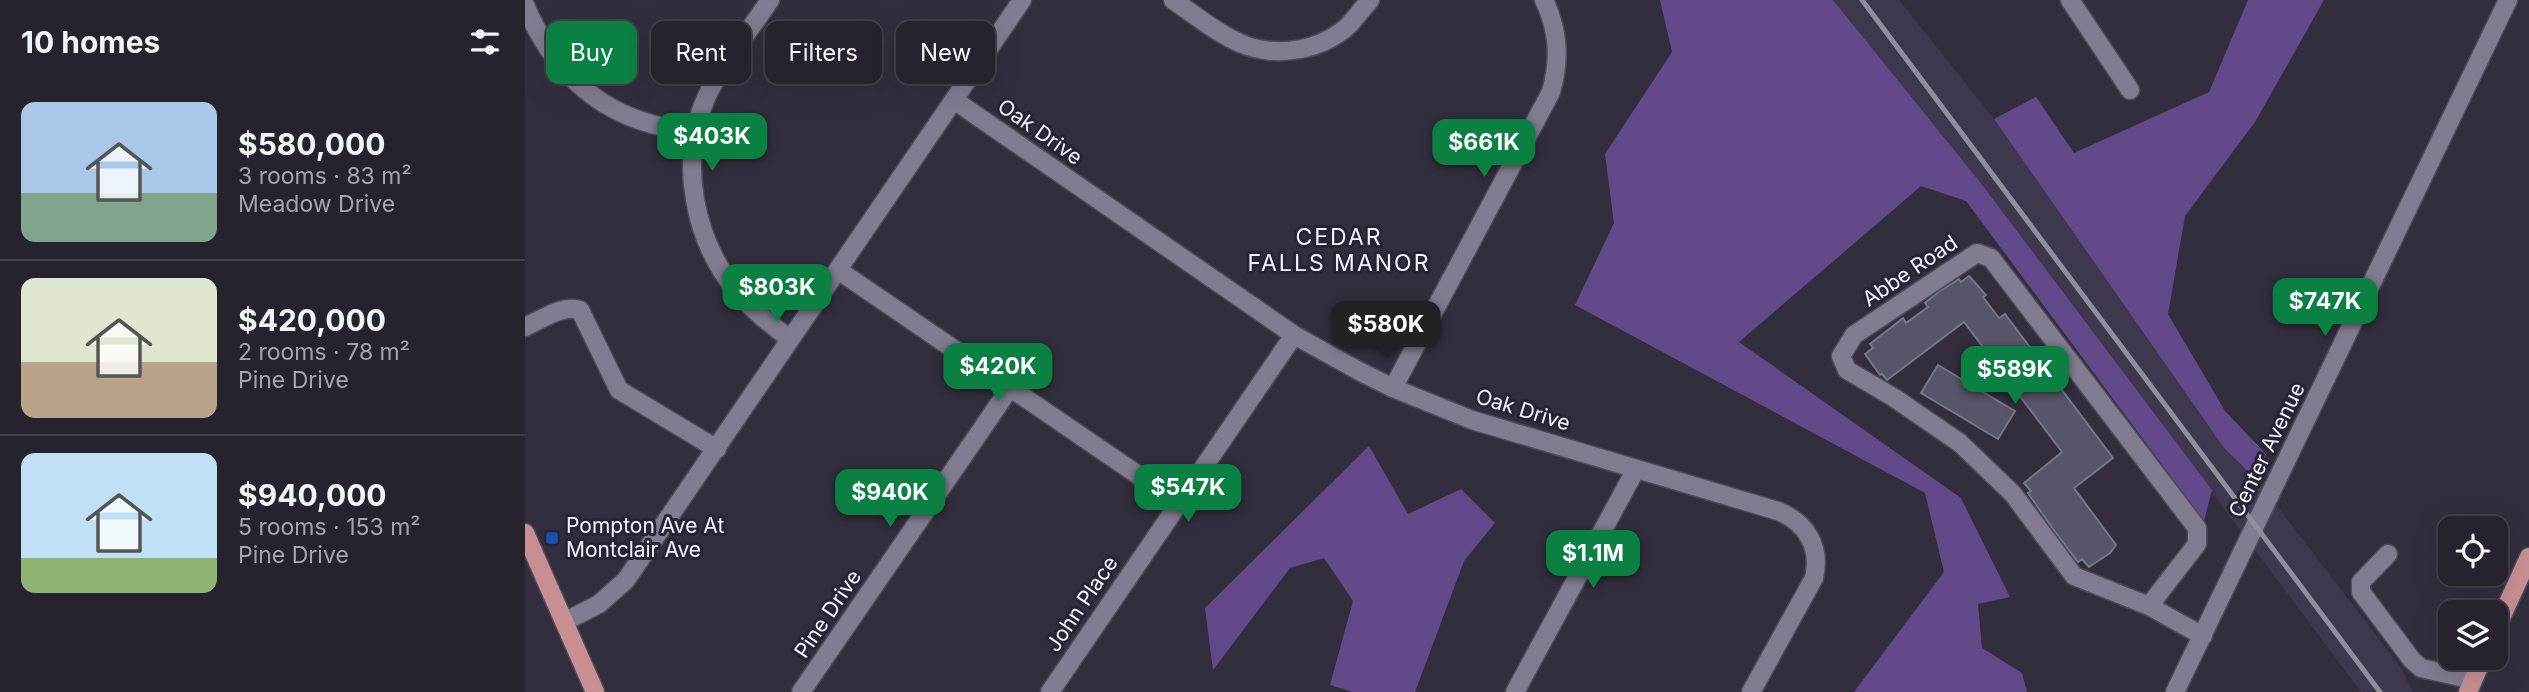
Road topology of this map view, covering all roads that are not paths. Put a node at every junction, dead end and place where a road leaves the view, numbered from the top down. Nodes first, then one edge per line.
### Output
1 (771, 0) edge
2 (1022, 0) edge
3 (1173, 0) edge
4 (1370, 0) edge
5 (1544, 0) edge
6 (2506, 1) edge
7 (2076, 3) edge
8 (525, 5) edge
9 (2130, 90) dead end
10 (954, 100) junction
11 (694, 135) junction
12 (838, 270) junction
13 (525, 327) edge
14 (1294, 334) junction
15 (790, 339) junction
16 (1010, 387) junction
17 (1393, 388) junction
18 (716, 449) junction
19 (1636, 469) junction
20 (1179, 503) junction
21 (525, 533) edge
22 (2388, 554) dead end
23 (2529, 557) edge
24 (2508, 603) edge
25 (2149, 606) junction
26 (564, 622) junction
27 (2203, 636) junction
28 (2471, 686) edge
29 (595, 692) edge
30 (801, 692) edge
31 (1050, 692) edge
32 (1515, 692) edge
33 (1751, 692) edge
34 (2175, 692) edge

1 - 11 street
2 - 10 street
3 - 4 street
5 - 17 street
6 - 27 street, Center Avenue
7 - 9 street
8 - 11 street
10 - 12 street
10 - 14 street, Oak Drive
11 - 15 street
12 - 15 street
12 - 16 street
13 - 18 street
14 - 17 street, Oak Drive
14 - 20 street, John Place
15 - 18 street
16 - 20 street
16 - 30 street, Pine Drive
17 - 19 street, Oak Drive
18 - 26 street
19 - 32 street
19 - 33 street, Oak Drive
20 - 31 street, John Place
21 - 26 main road
22 - 28 street
23 - 24 main road
25 - 25 street, Abbe Road
25 - 27 street, Abbe Road
26 - 29 main road
27 - 34 street, Center Avenue

